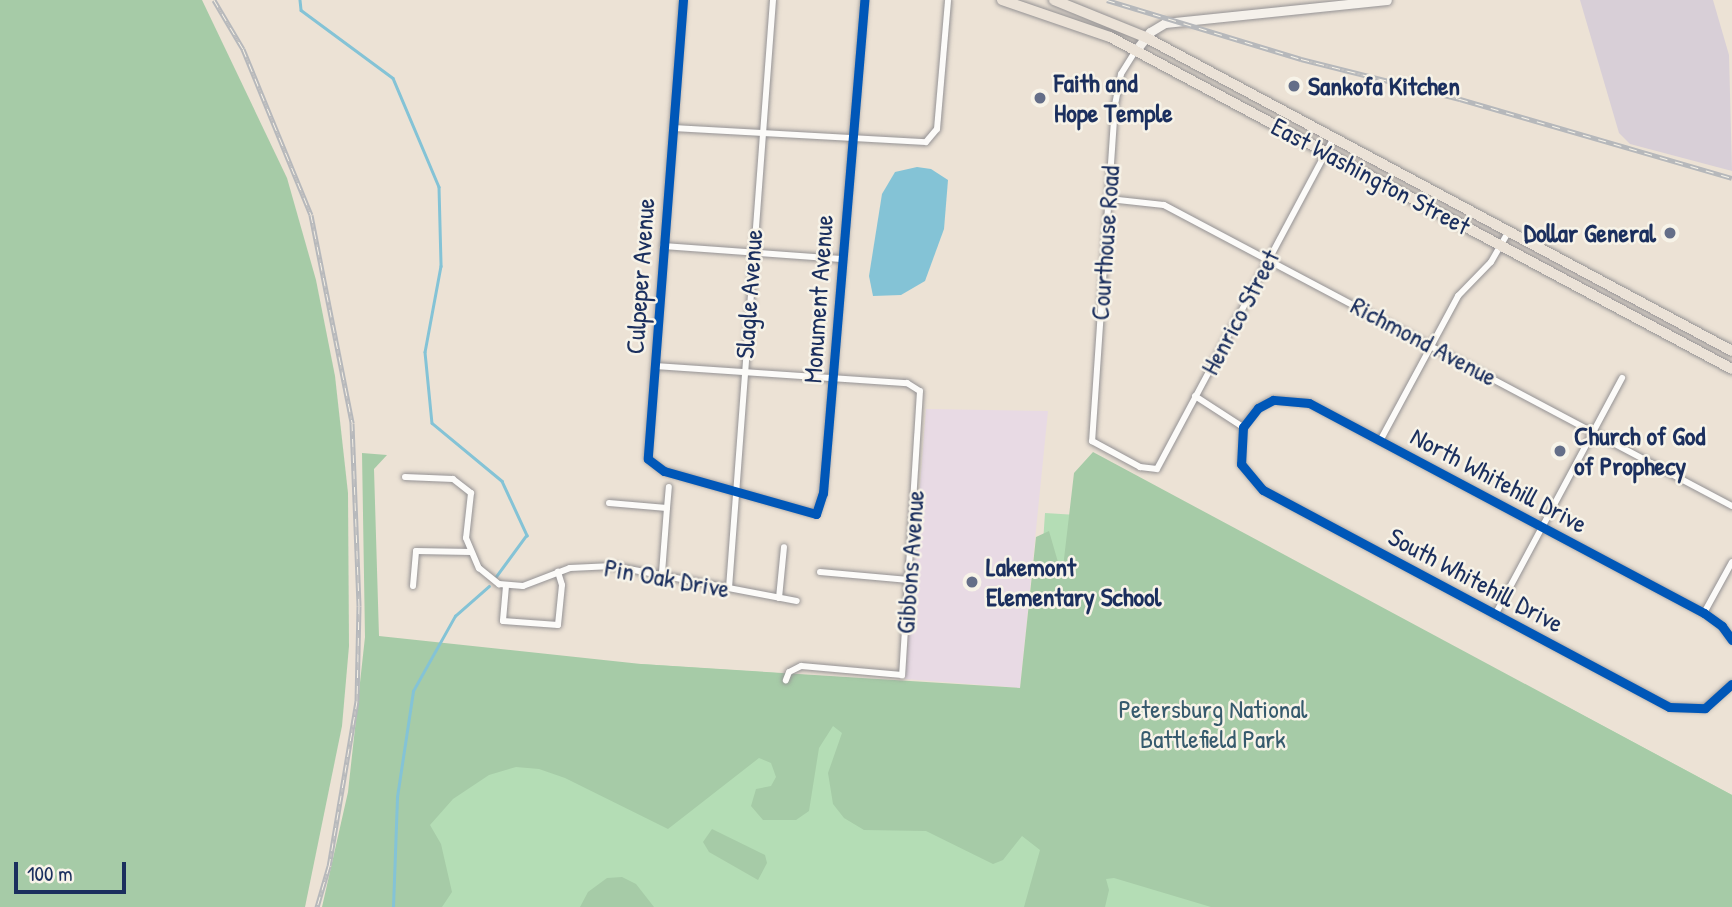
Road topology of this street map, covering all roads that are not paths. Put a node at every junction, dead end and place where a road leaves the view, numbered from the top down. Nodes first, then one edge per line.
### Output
1 (683, 0) edge
2 (773, 0) edge
3 (864, 0) edge
4 (948, 0) edge
5 (1002, 0) edge
6 (1054, 0) edge
7 (1387, 0) edge
8 (1145, 37) junction
9 (1136, 50) junction
10 (673, 128) junction
11 (761, 134) junction
12 (1333, 139) junction
13 (851, 141) junction
14 (1326, 152) junction
15 (1109, 199) junction
16 (1508, 232) junction
17 (663, 246) junction
18 (1500, 246) junction
19 (752, 253) junction
20 (842, 259) junction
21 (1269, 259) junction
22 (1431, 345) junction
23 (1732, 351) edge
24 (655, 366) junction
25 (1732, 368) edge
26 (744, 372) junction
27 (833, 378) junction
28 (1622, 378) dead end
29 (1195, 396) junction
30 (1242, 427) junction
31 (1592, 431) junction
32 (1380, 441) junction
33 (1154, 471) joint
34 (405, 477) dead end
35 (669, 487) dead end
36 (735, 492) junction
37 (609, 503) dead end
38 (1732, 506) edge
39 (667, 508) junction
40 (1542, 527) junction
41 (784, 547) dead end
42 (471, 552) junction
43 (1732, 562) edge
44 (558, 572) junction
45 (820, 572) dead end
46 (662, 573) junction
47 (909, 580) junction
48 (413, 586) dead end
49 (506, 586) junction
50 (729, 589) junction
51 (779, 598) junction
52 (797, 601) dead end
53 (1704, 613) junction
54 (1495, 615) junction
55 (1732, 640) edge
56 (786, 680) dead end
57 (1732, 684) edge

1 - 10 street, Culpeper Avenue
2 - 11 street, Slagle Avenue
3 - 13 street, Monument Avenue
4 - 13 street
5 - 9 highway, East Washington Street
6 - 8 highway, East Washington Street
7 - 8 main road
8 - 9 main road
8 - 12 highway, East Washington Street
9 - 14 highway, East Washington Street
9 - 15 street, Courthouse Road
10 - 11 street
10 - 17 street, Culpeper Avenue
11 - 13 street
11 - 19 street, Slagle Avenue
12 - 14 street, Henrico Street
12 - 16 highway, East Washington Street
13 - 20 street, Monument Avenue
14 - 18 highway, East Washington Street
14 - 21 street, Henrico Street
15 - 21 street, Richmond Avenue
15 - 33 street, Courthouse Road
16 - 18 street
16 - 23 highway, East Washington Street
17 - 19 street
17 - 24 street, Culpeper Avenue
18 - 22 street
18 - 25 highway, East Washington Street
19 - 20 street
19 - 26 street, Slagle Avenue
20 - 27 street, Monument Avenue
21 - 22 street, Richmond Avenue
21 - 29 street, Henrico Street
22 - 31 street, Richmond Avenue
22 - 32 street
24 - 26 street
24 - 36 street, Culpeper Avenue
26 - 27 street
26 - 36 street, Slagle Avenue
27 - 36 street, Monument Avenue
27 - 47 street, Gibbons Avenue
28 - 31 street
29 - 30 street
29 - 33 street, Henrico Street
30 - 32 street, North Whitehill Drive
30 - 54 street, South Whitehill Drive
31 - 38 street, Richmond Avenue
31 - 40 street
32 - 40 street, North Whitehill Drive
34 - 42 street
35 - 39 street
36 - 50 street, Slagle Avenue
37 - 39 street
39 - 46 street
40 - 53 street, North Whitehill Drive
40 - 54 street
41 - 51 street
42 - 48 street
42 - 49 street
43 - 53 street
44 - 46 street, Pin Oak Drive
44 - 49 street, Pin Oak Drive
44 - 49 street
45 - 47 street
46 - 50 street, Pin Oak Drive
47 - 56 street, Gibbons Avenue
50 - 51 street, Pin Oak Drive
51 - 52 street, Pin Oak Drive
53 - 55 street, North Whitehill Drive
54 - 57 street, South Whitehill Drive

